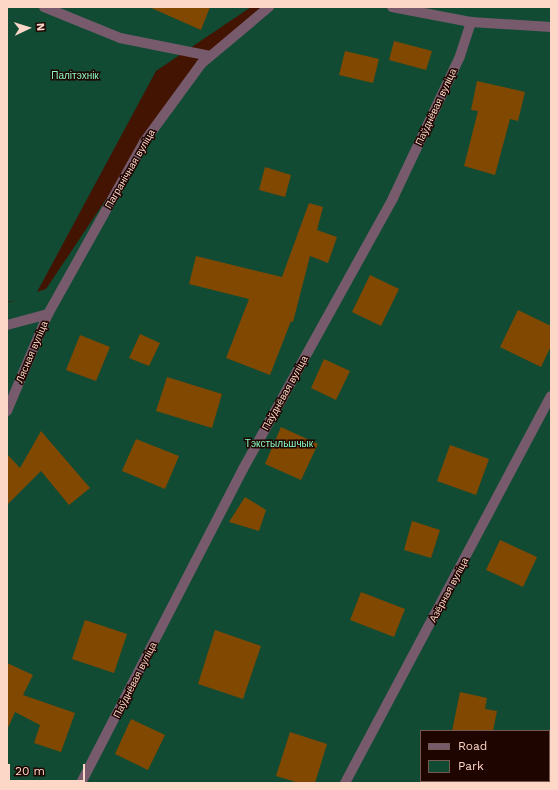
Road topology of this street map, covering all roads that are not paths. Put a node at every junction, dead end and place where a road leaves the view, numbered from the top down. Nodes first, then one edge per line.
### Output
1 (44, 7) edge
2 (268, 7) edge
3 (392, 7) edge
4 (472, 22) junction
5 (551, 27) edge
6 (210, 56) junction
7 (48, 314) junction
8 (7, 324) edge
9 (551, 396) edge
10 (7, 411) edge
11 (81, 783) edge
12 (345, 783) edge

1 - 6 street
2 - 6 street, Пагранічная вуліца
3 - 4 street
4 - 5 street
4 - 11 street, Паўднёвая вуліца
6 - 7 street, Пагранічная вуліца
7 - 8 street
7 - 10 street, Лясная вуліца
9 - 12 street, Азёрная вуліца

